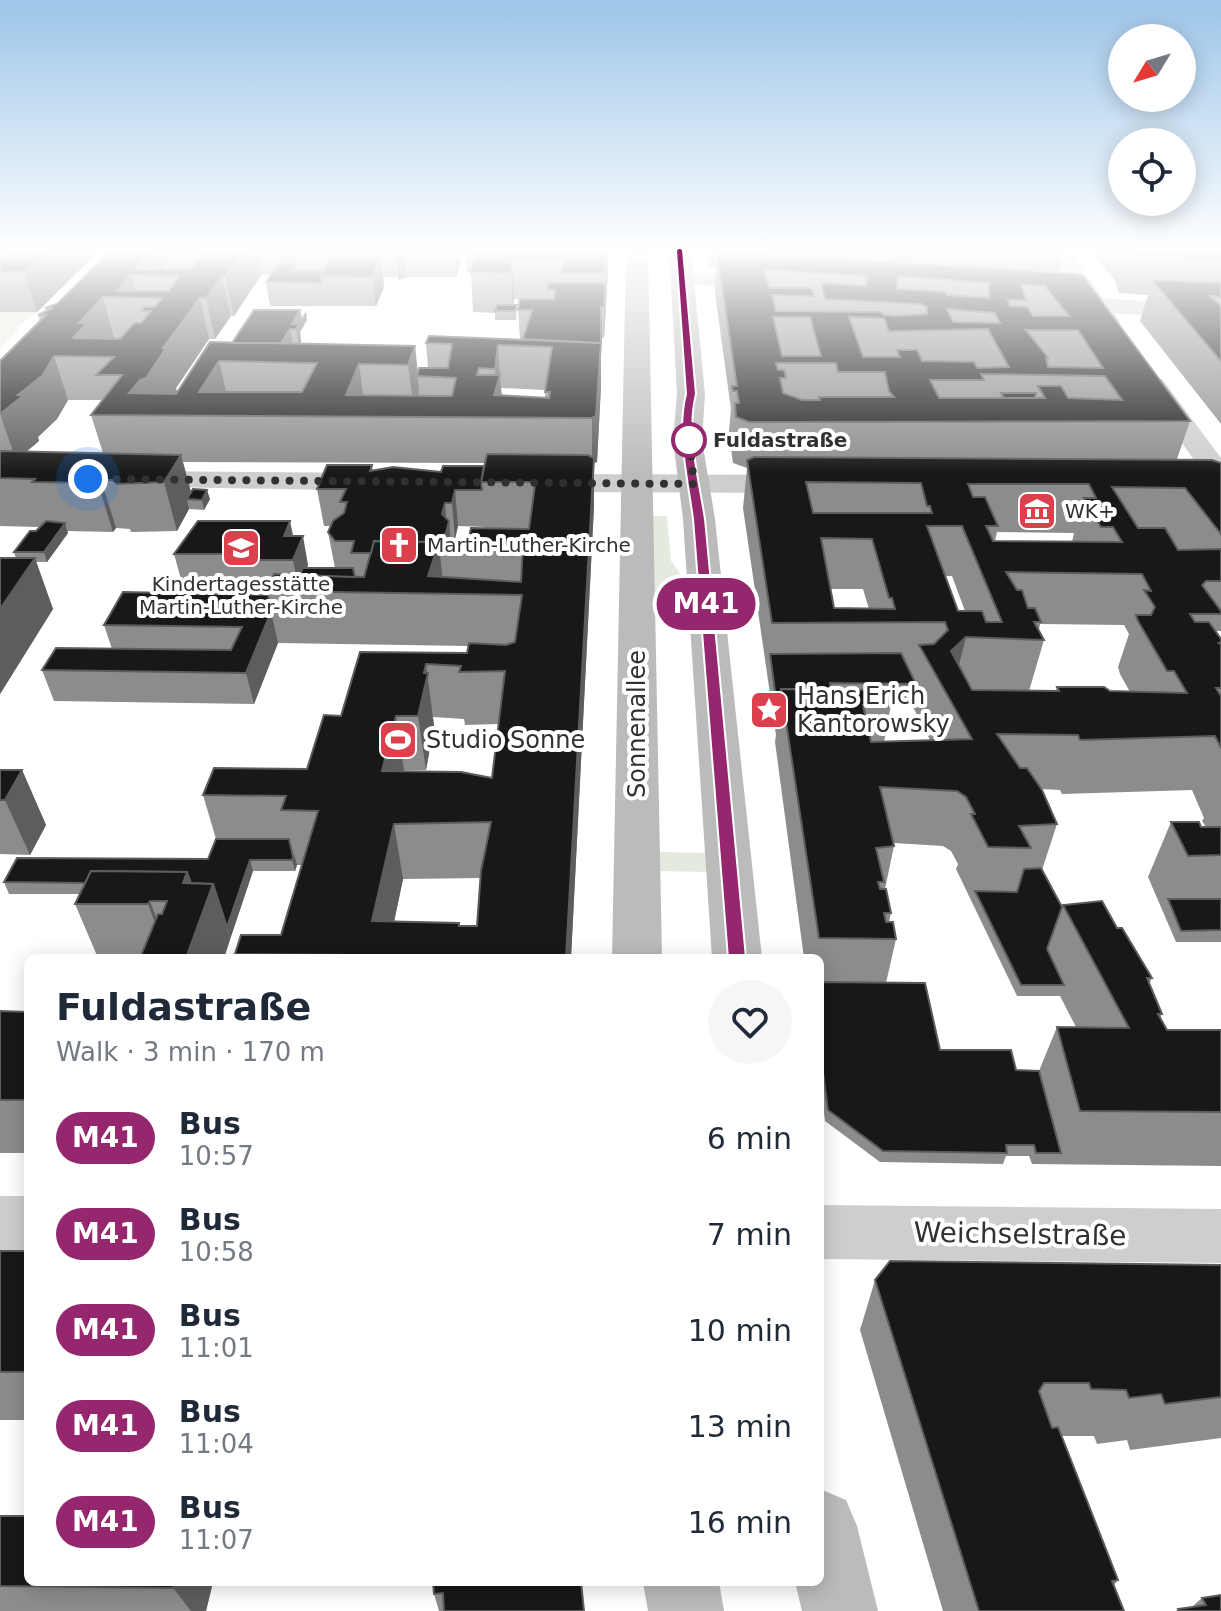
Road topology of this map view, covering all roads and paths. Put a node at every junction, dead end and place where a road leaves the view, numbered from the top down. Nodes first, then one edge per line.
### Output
1 (637, 325) edge
2 (686, 325) edge
3 (1111, 325) edge
4 (1122, 340) edge
5 (1138, 363) edge
6 (1221, 478) edge
7 (103, 480) edge
8 (405, 482) edge
9 (511, 483) edge
10 (638, 484) junction
11 (694, 484) junction
12 (830, 485) edge
13 (637, 954) edge
14 (737, 954) edge
15 (0, 1223) edge
16 (24, 1223) edge
17 (824, 1232) edge
18 (1221, 1236) edge
19 (824, 1543) edge
20 (682, 1586) edge
21 (686, 1611) edge
22 (840, 1611) edge

1 - 10 main road, Sonnenallee
2 - 11 main road
3 - 4 street
5 - 6 street
7 - 8 street
9 - 10 street
10 - 11 street
10 - 13 main road, Sonnenallee
11 - 12 street
11 - 14 main road
15 - 16 street
17 - 18 street, Weichselstraße
19 - 22 main road
20 - 21 main road

